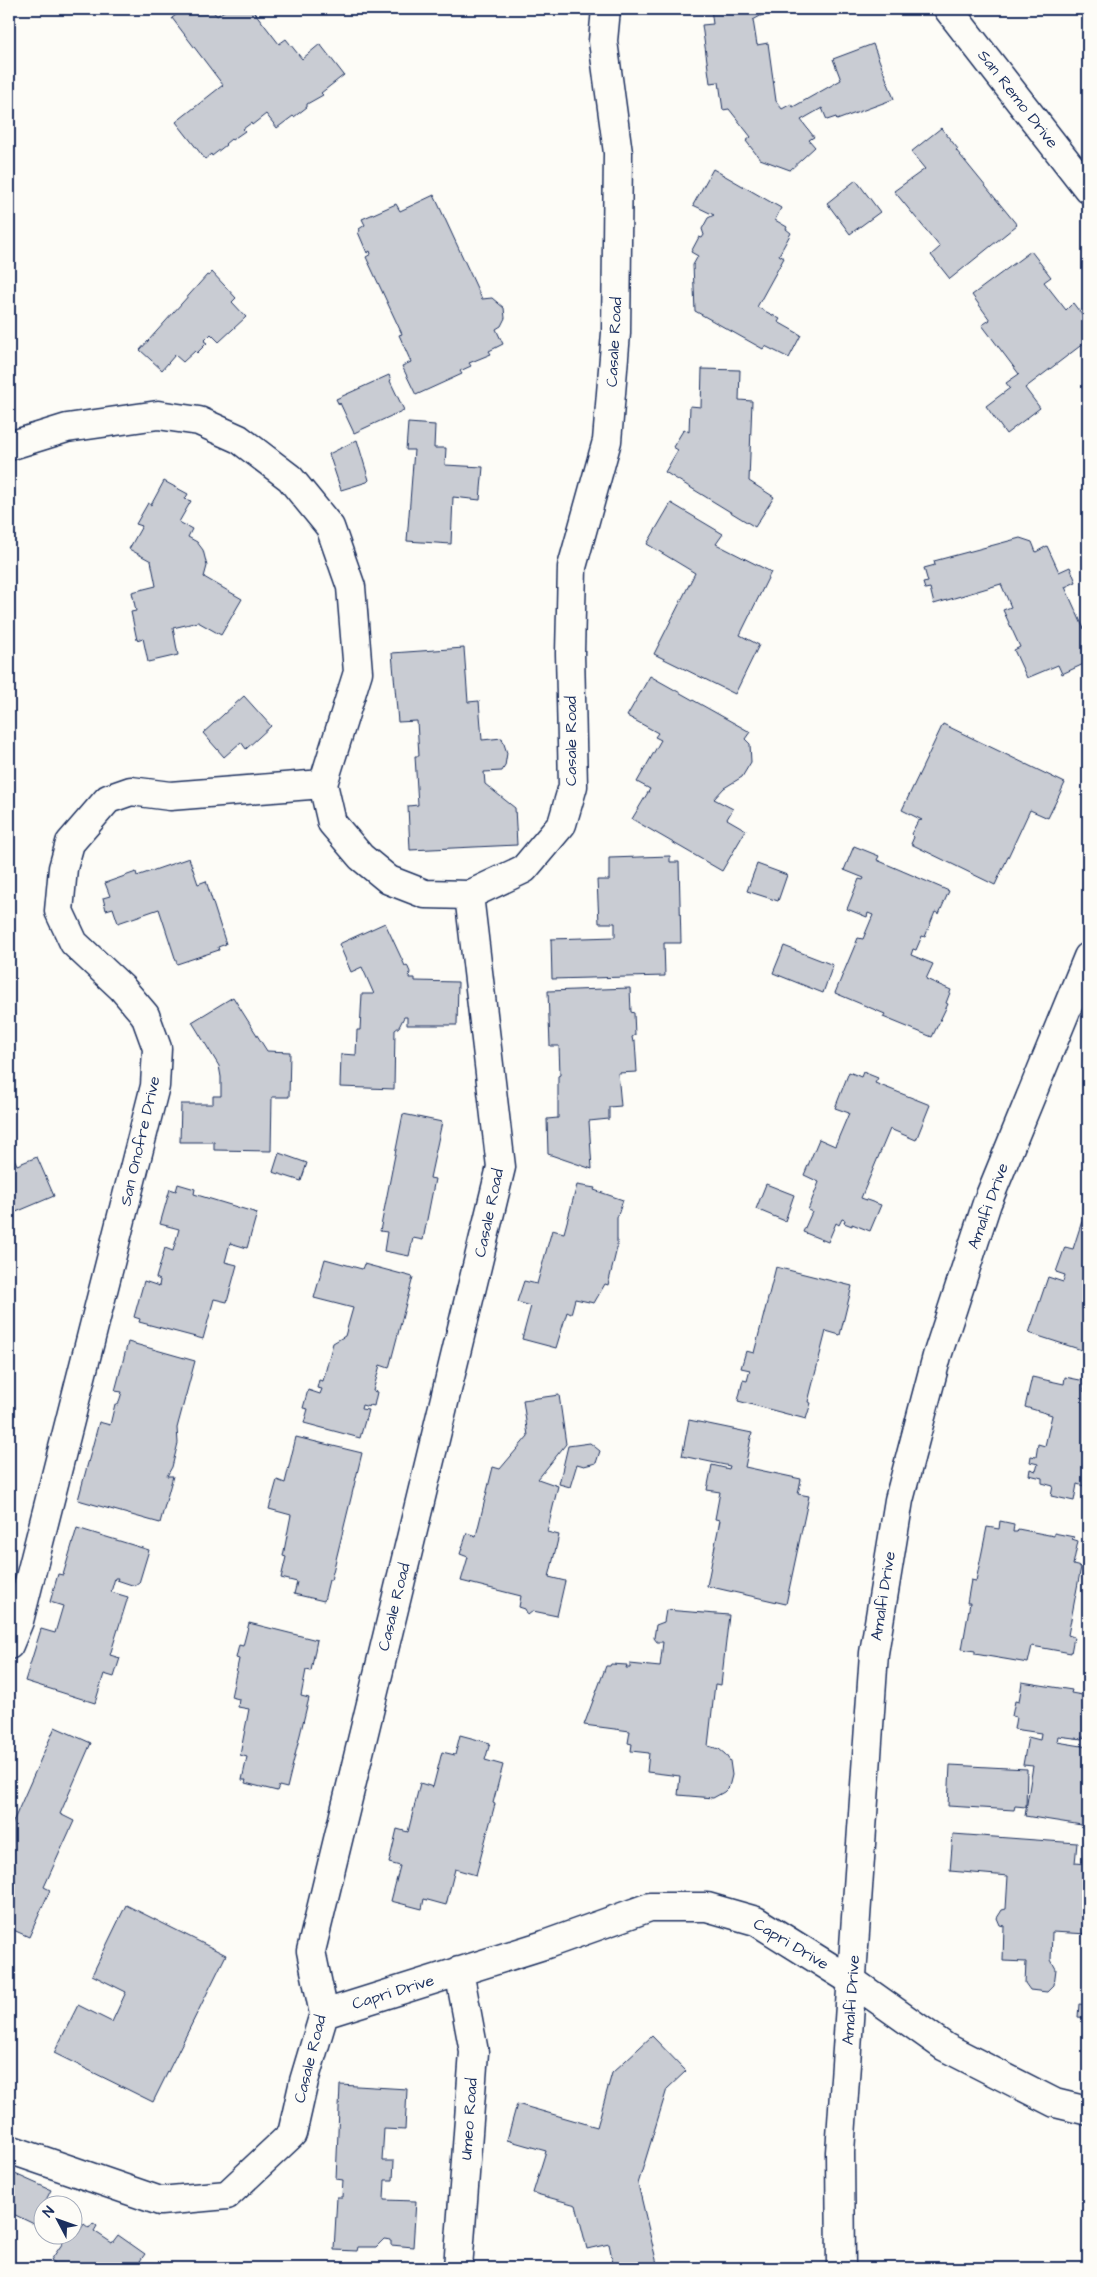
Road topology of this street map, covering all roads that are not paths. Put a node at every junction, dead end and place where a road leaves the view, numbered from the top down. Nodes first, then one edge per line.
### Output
1 (606, 9) edge
2 (948, 9) edge
3 (1088, 189) edge
4 (9, 446) edge
5 (323, 784) junction
6 (469, 894) junction
7 (1088, 957) edge
8 (9, 1644) edge
9 (459, 1971) junction
10 (852, 1981) junction
11 (324, 2014) junction
12 (1088, 2112) edge
13 (9, 2149) edge
14 (458, 2268) edge
15 (841, 2268) edge

1 - 6 street, Casale Road
2 - 3 street, San Remo Drive
4 - 5 street
5 - 6 street
5 - 8 street, San Onofre Drive
6 - 11 street, Casale Road
7 - 10 street, Amalfi Drive
9 - 10 street, Capri Drive
9 - 11 street, Capri Drive
9 - 14 street, Umeo Road
10 - 12 street, Capri Drive
10 - 15 street, Amalfi Drive
11 - 13 street, Casale Road

